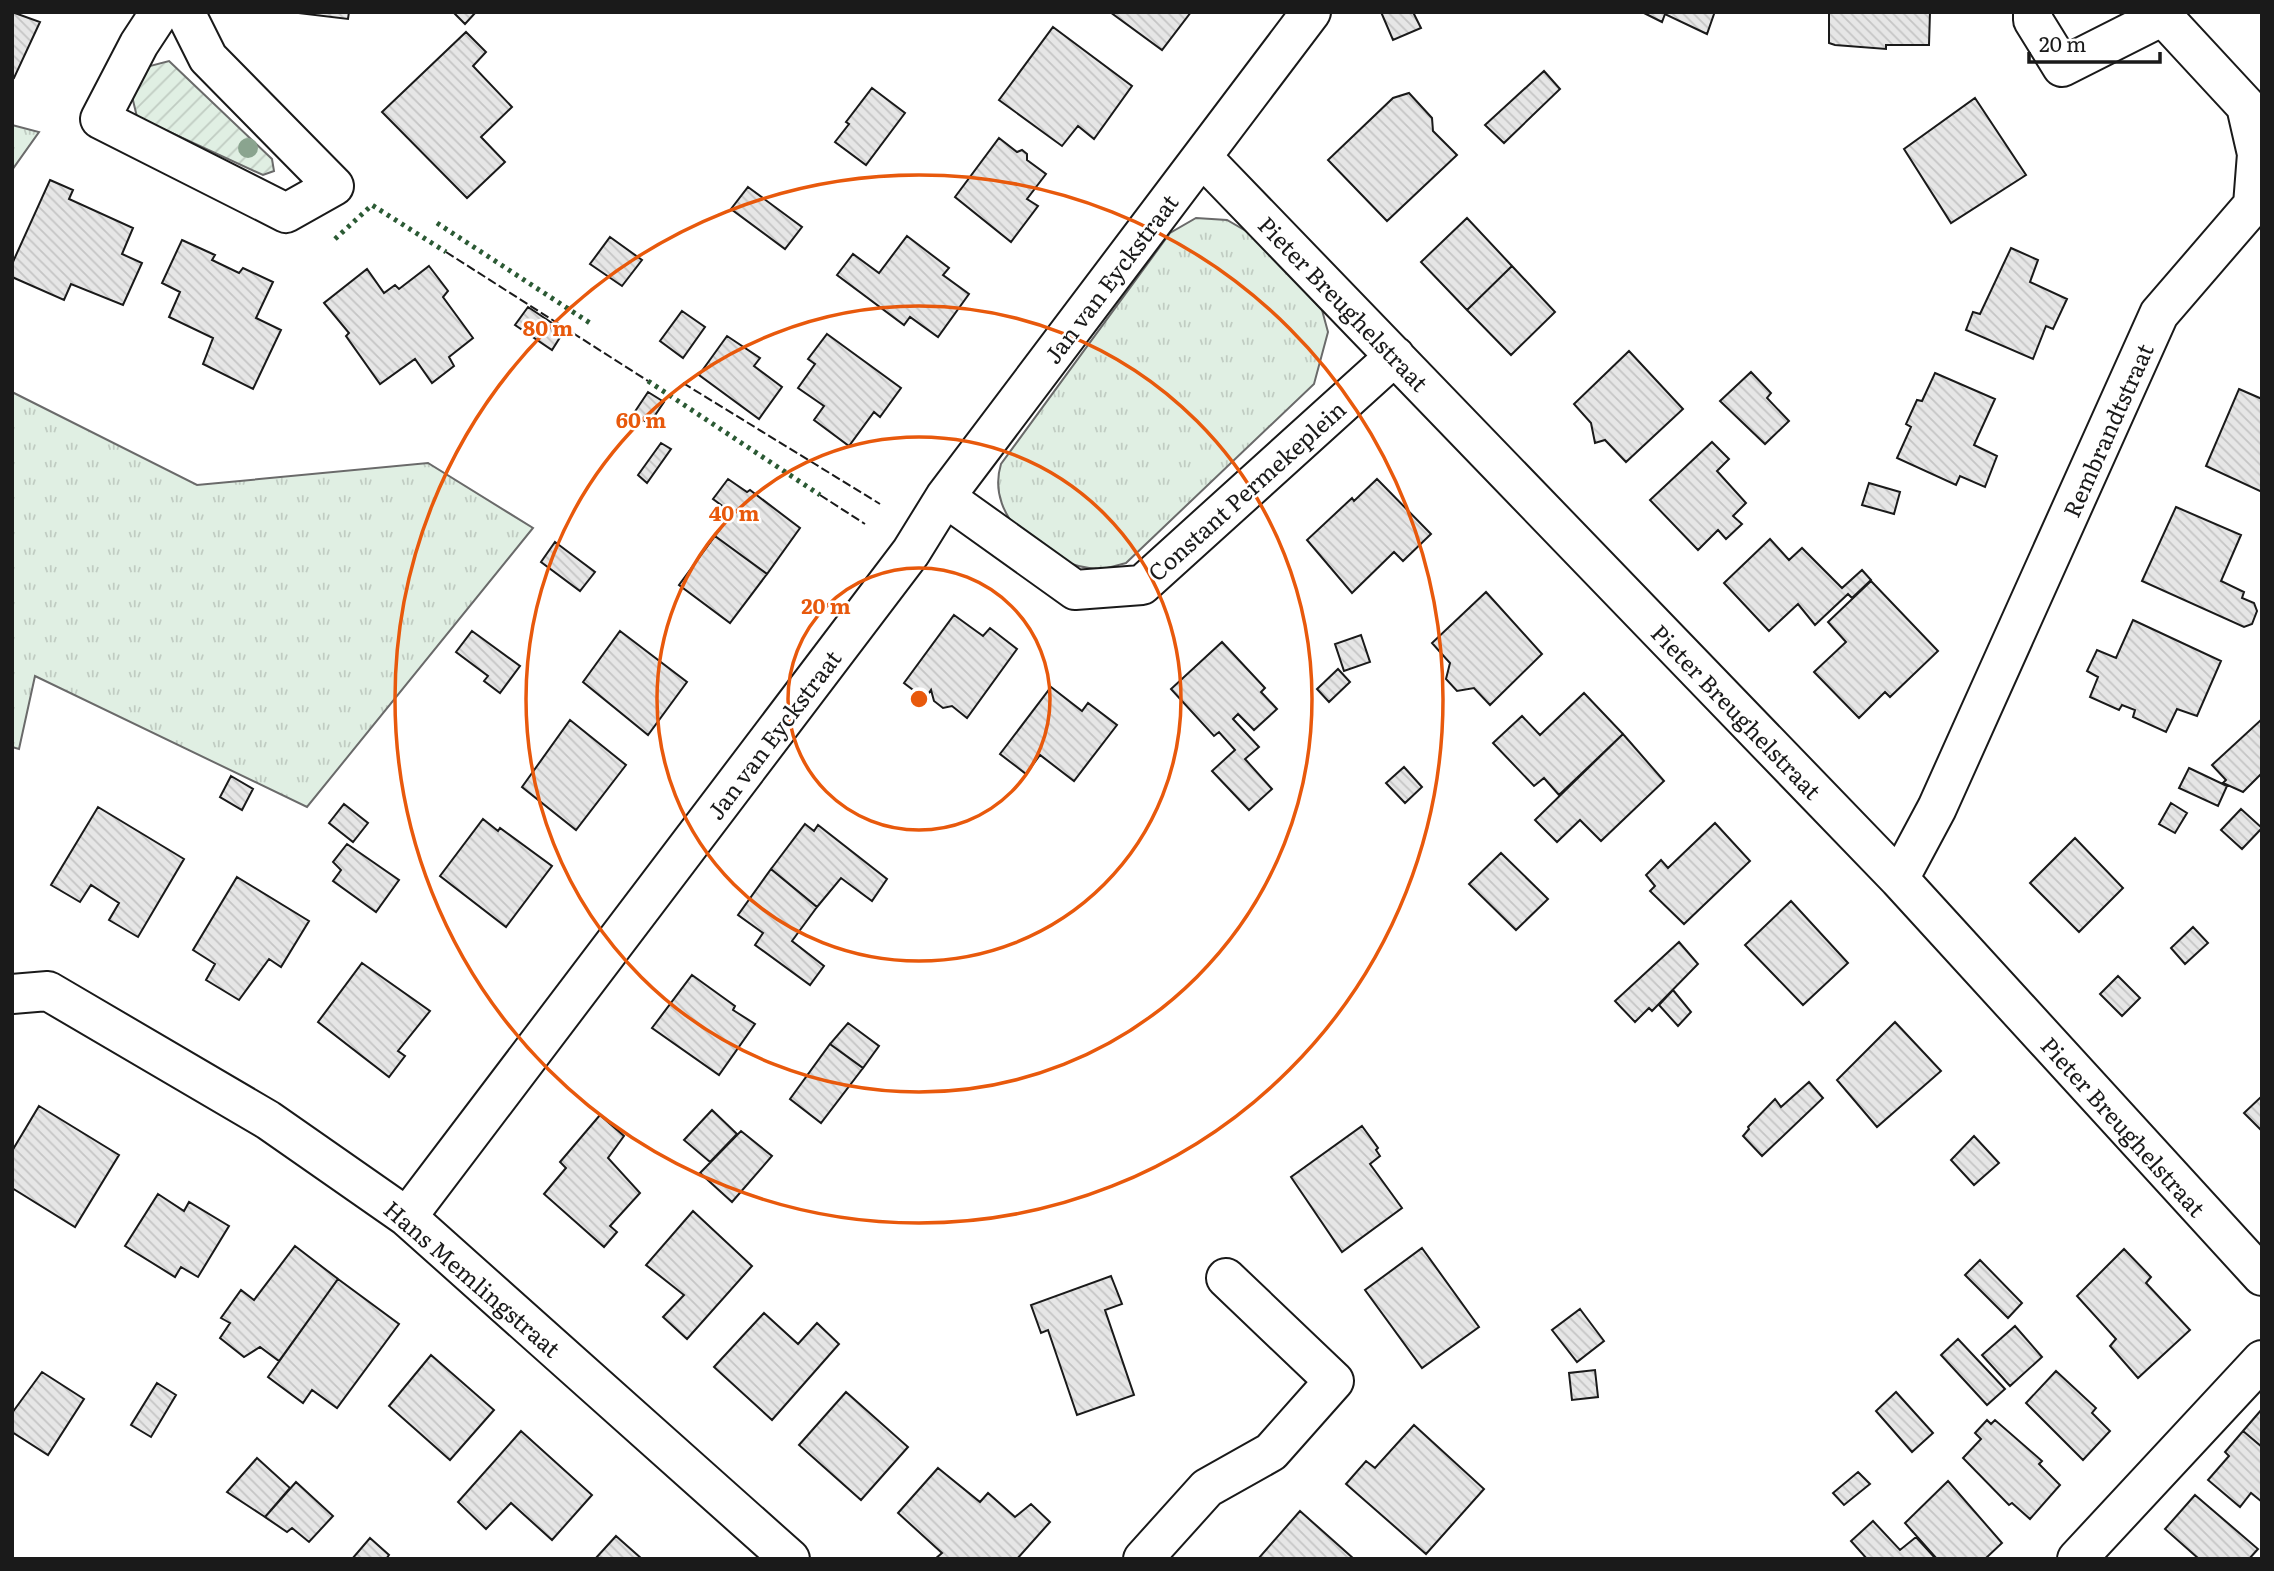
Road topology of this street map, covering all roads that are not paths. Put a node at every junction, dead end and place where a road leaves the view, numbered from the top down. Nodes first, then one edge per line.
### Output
1 (160, 12) edge
2 (185, 12) edge
3 (1311, 12) edge
4 (2033, 12) edge
5 (2161, 14) edge
6 (1202, 157) junction
7 (1395, 356) junction
8 (945, 496) junction
9 (1899, 879) junction
10 (12, 994) edge
11 (407, 1217) junction
12 (2262, 1276) edge
13 (1227, 1278) dead end
14 (2262, 1360) edge
15 (790, 1559) edge
16 (1143, 1559) edge
17 (2077, 1559) edge

1 - 2 street
3 - 6 street, Jan van Eyckstraat
4 - 5 street, Rembrandtstraat
5 - 9 street, Rembrandtstraat
6 - 7 street, Pieter Breughelstraat
6 - 8 street, Jan van Eyckstraat
7 - 8 street, Constant Permekeplein
7 - 9 street, Pieter Breughelstraat
8 - 11 street, Jan van Eyckstraat
9 - 12 street, Pieter Breughelstraat
10 - 11 street, Hans Memlingstraat
11 - 15 street, Hans Memlingstraat
13 - 16 street
14 - 17 street

